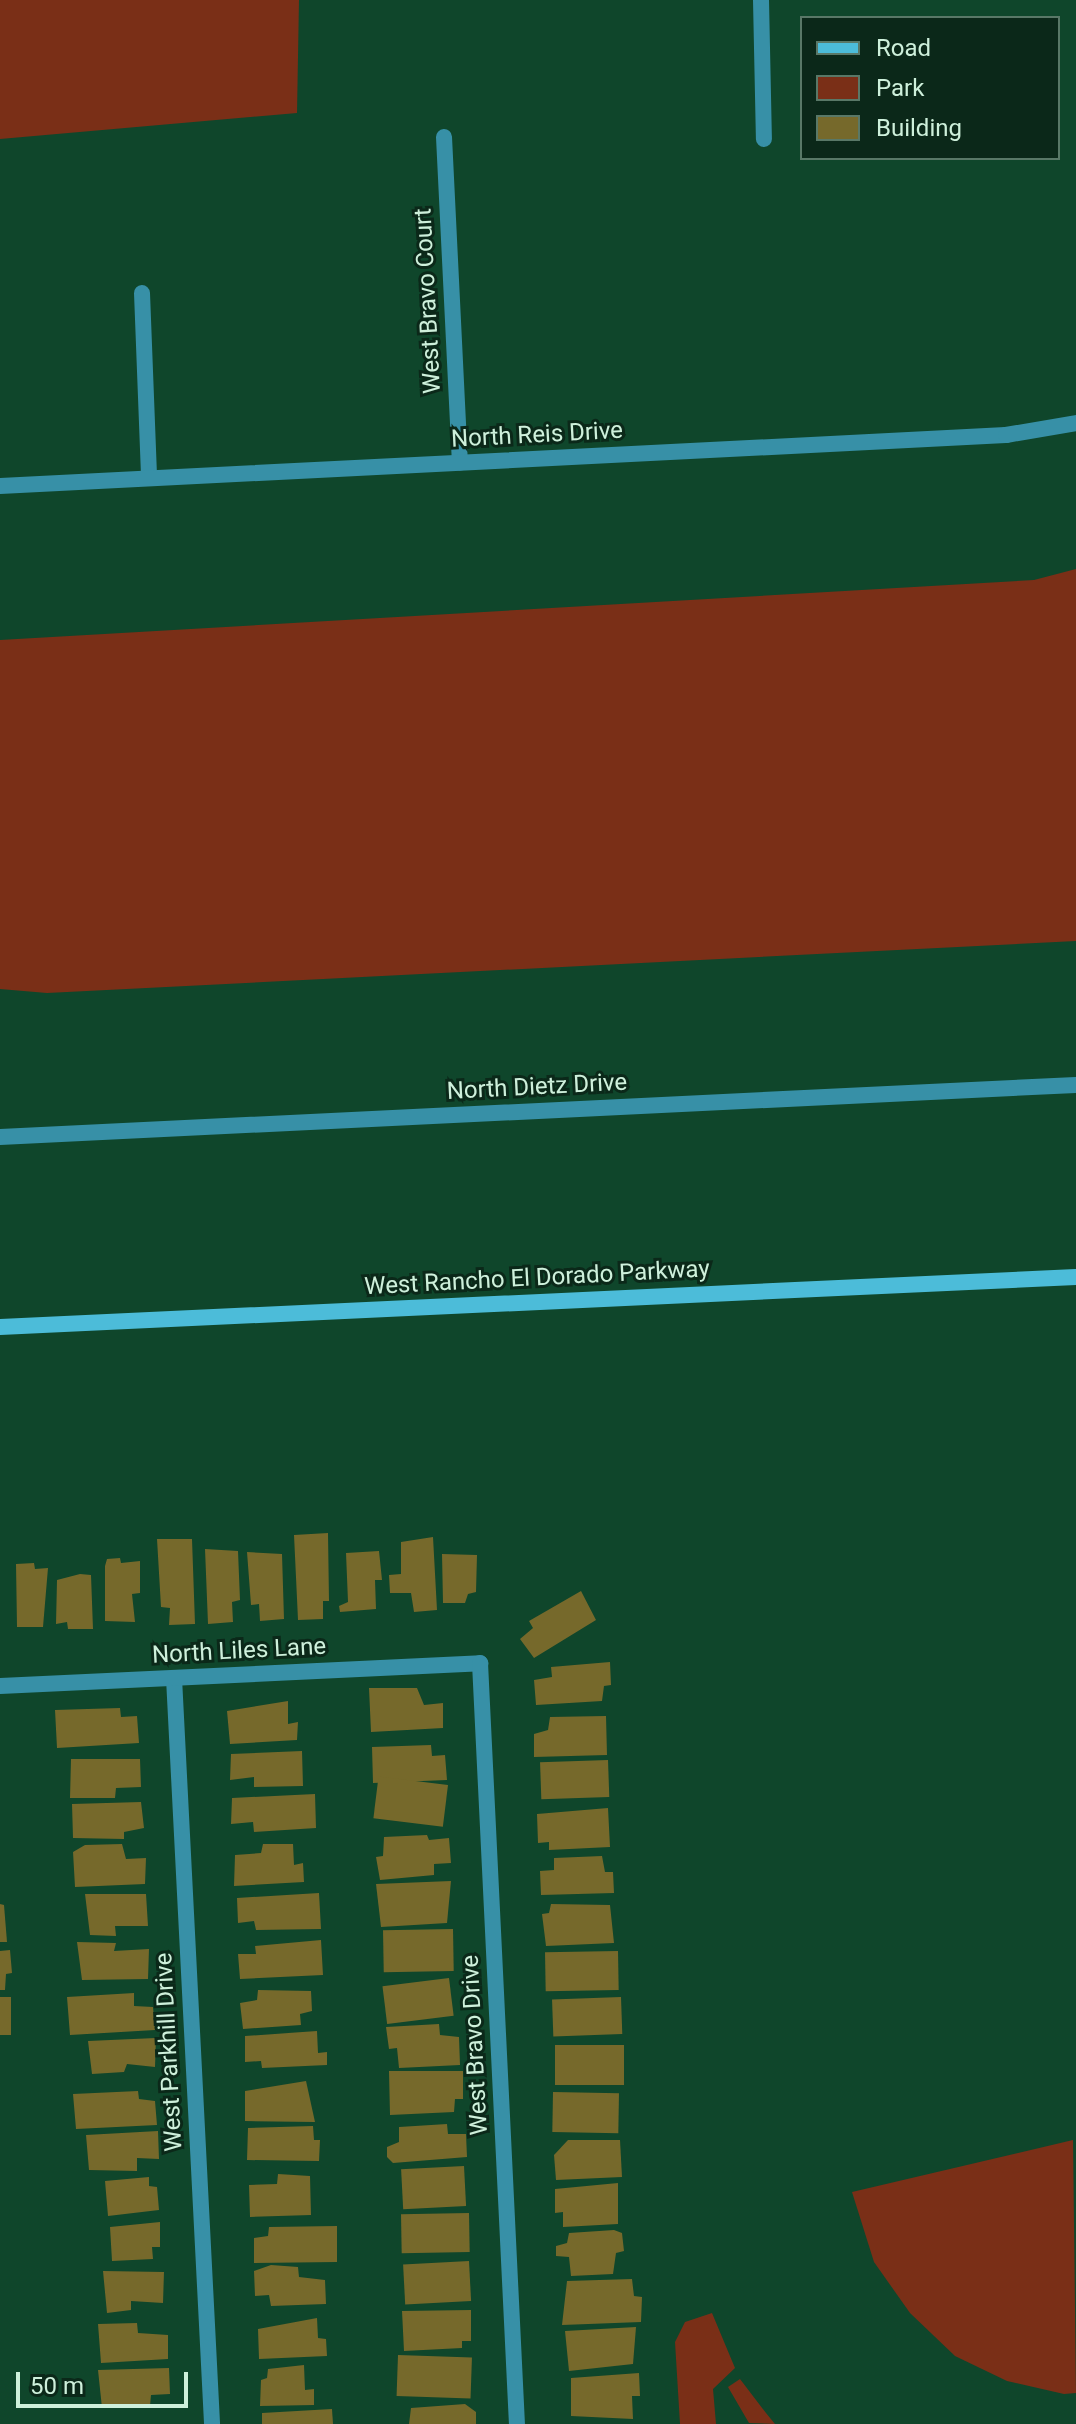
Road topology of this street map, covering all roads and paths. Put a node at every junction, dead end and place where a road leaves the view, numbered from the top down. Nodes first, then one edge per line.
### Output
1 (761, 0) edge
2 (444, 137) dead end
3 (764, 139) dead end
4 (142, 293) dead end
5 (1076, 423) edge
6 (460, 463) junction
7 (149, 478) junction
8 (0, 486) edge
9 (1076, 1085) edge
10 (0, 1137) edge
11 (1076, 1277) edge
12 (0, 1327) edge
13 (480, 1663) joint
14 (174, 1678) junction
15 (0, 1686) edge
16 (212, 2424) edge
17 (517, 2424) edge

1 - 3 street
2 - 6 street, West Bravo Court
4 - 7 street
5 - 6 street, North Reis Drive
6 - 7 street, North Reis Drive
7 - 8 street, North Reis Drive
9 - 10 street, North Dietz Drive
11 - 12 street, West Rancho El Dorado Parkway
13 - 14 street, North Liles Lane
13 - 17 street, West Bravo Drive
14 - 15 street, North Liles Lane
14 - 16 street, West Parkhill Drive

